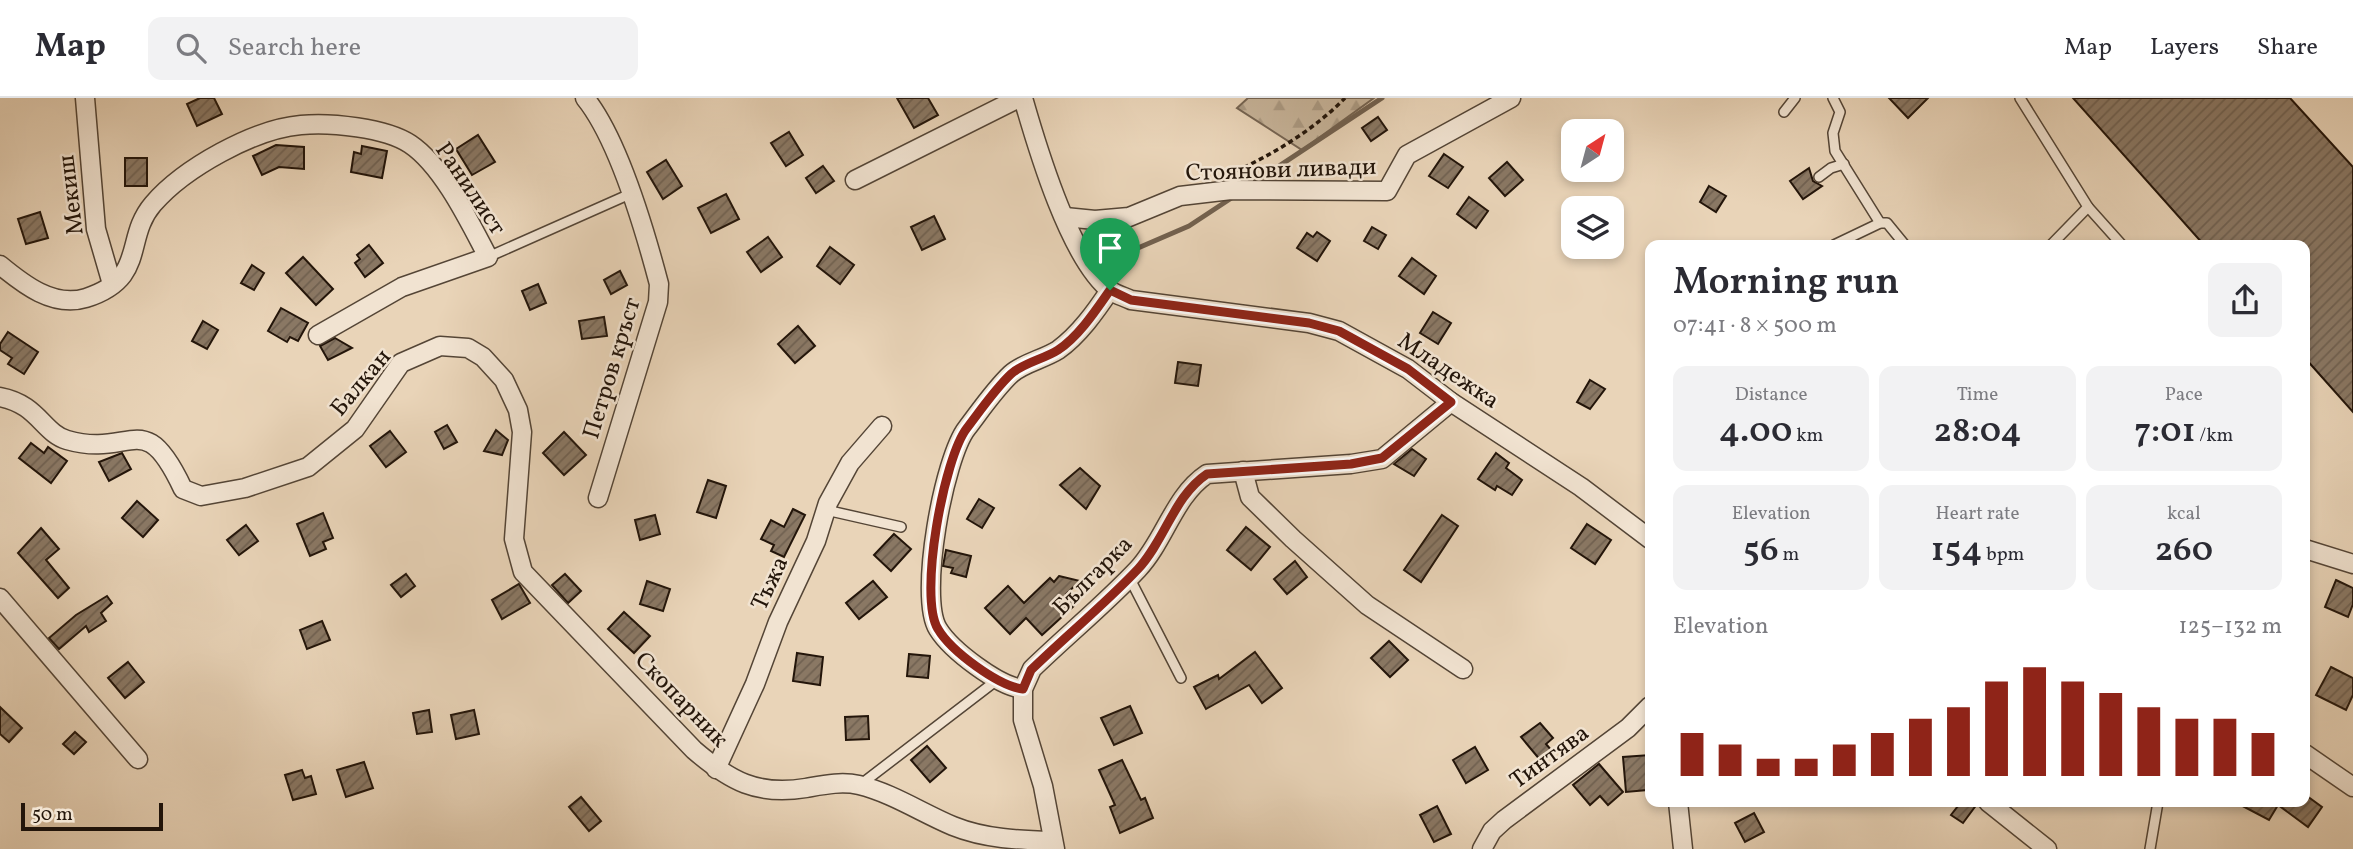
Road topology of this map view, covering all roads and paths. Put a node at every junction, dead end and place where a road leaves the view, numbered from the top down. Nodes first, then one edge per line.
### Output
1 (85, 98) edge
2 (585, 98) edge
3 (990, 98) edge
4 (1007, 98) edge
5 (1021, 98) edge
6 (1345, 98) edge
7 (1511, 98) edge
8 (1795, 98) edge
9 (1833, 98) edge
10 (2020, 98) edge
11 (1784, 111) dead end
12 (1844, 164) junction
13 (1231, 173) dead end
14 (1819, 177) dead end
15 (855, 180) dead end
16 (630, 194) junction
17 (2088, 207) junction
18 (1065, 217) junction
19 (1880, 222) junction
20 (1844, 240) edge
21 (1901, 240) edge
22 (2056, 240) edge
23 (2118, 240) edge
24 (488, 257) junction
25 (0, 265) edge
26 (112, 284) junction
27 (1110, 290) junction
28 (318, 335) dead end
29 (0, 397) edge
30 (1451, 402) junction
31 (882, 426) dead end
32 (1243, 471) junction
33 (598, 498) dead end
34 (826, 510) junction
35 (901, 527) dead end
36 (1645, 535) edge
37 (515, 547) joint
38 (2310, 551) edge
39 (2353, 564) edge
40 (1129, 577) junction
41 (0, 598) edge
42 (1464, 669) dead end
43 (1181, 678) dead end
44 (998, 680) junction
45 (1023, 689) junction
46 (1645, 711) edge
47 (2310, 757) edge
48 (138, 759) dead end
49 (716, 769) junction
50 (860, 785) junction
51 (2353, 787) edge
52 (1679, 807) edge
53 (1994, 807) edge
54 (2157, 807) edge
55 (1054, 845) edge
56 (1482, 849) edge
57 (1683, 849) edge
58 (2047, 849) edge
59 (2150, 849) edge

1 - 26 street, Мекиш
2 - 16 street, Петров кръст
3 - 4 street
5 - 15 street
5 - 18 street
6 - 13 path
7 - 18 street, Стоянови ливади
8 - 11 lane
9 - 12 lane
10 - 17 lane
12 - 14 lane
12 - 19 lane
16 - 24 lane
16 - 33 street, Петров кръст
17 - 22 lane
17 - 23 lane
18 - 27 street
19 - 20 lane
19 - 21 lane
24 - 26 street, Ранилист
24 - 28 street
25 - 26 street
27 - 30 street, Младежка
27 - 44 street
29 - 37 street, Балкан
30 - 32 street, Българка
30 - 36 street, Младежка
31 - 34 street, Тъжа
32 - 40 street, Българка
32 - 42 street
34 - 35 lane
34 - 49 street, Тъжа
37 - 49 street, Скопарник
38 - 39 street
40 - 43 lane
40 - 45 street, Българка
41 - 48 street
44 - 45 street
44 - 50 lane
45 - 55 street
46 - 56 street, Тинтява
47 - 51 street
49 - 50 street, Скопарник
50 - 55 street
52 - 57 street
53 - 58 street
54 - 59 lane

